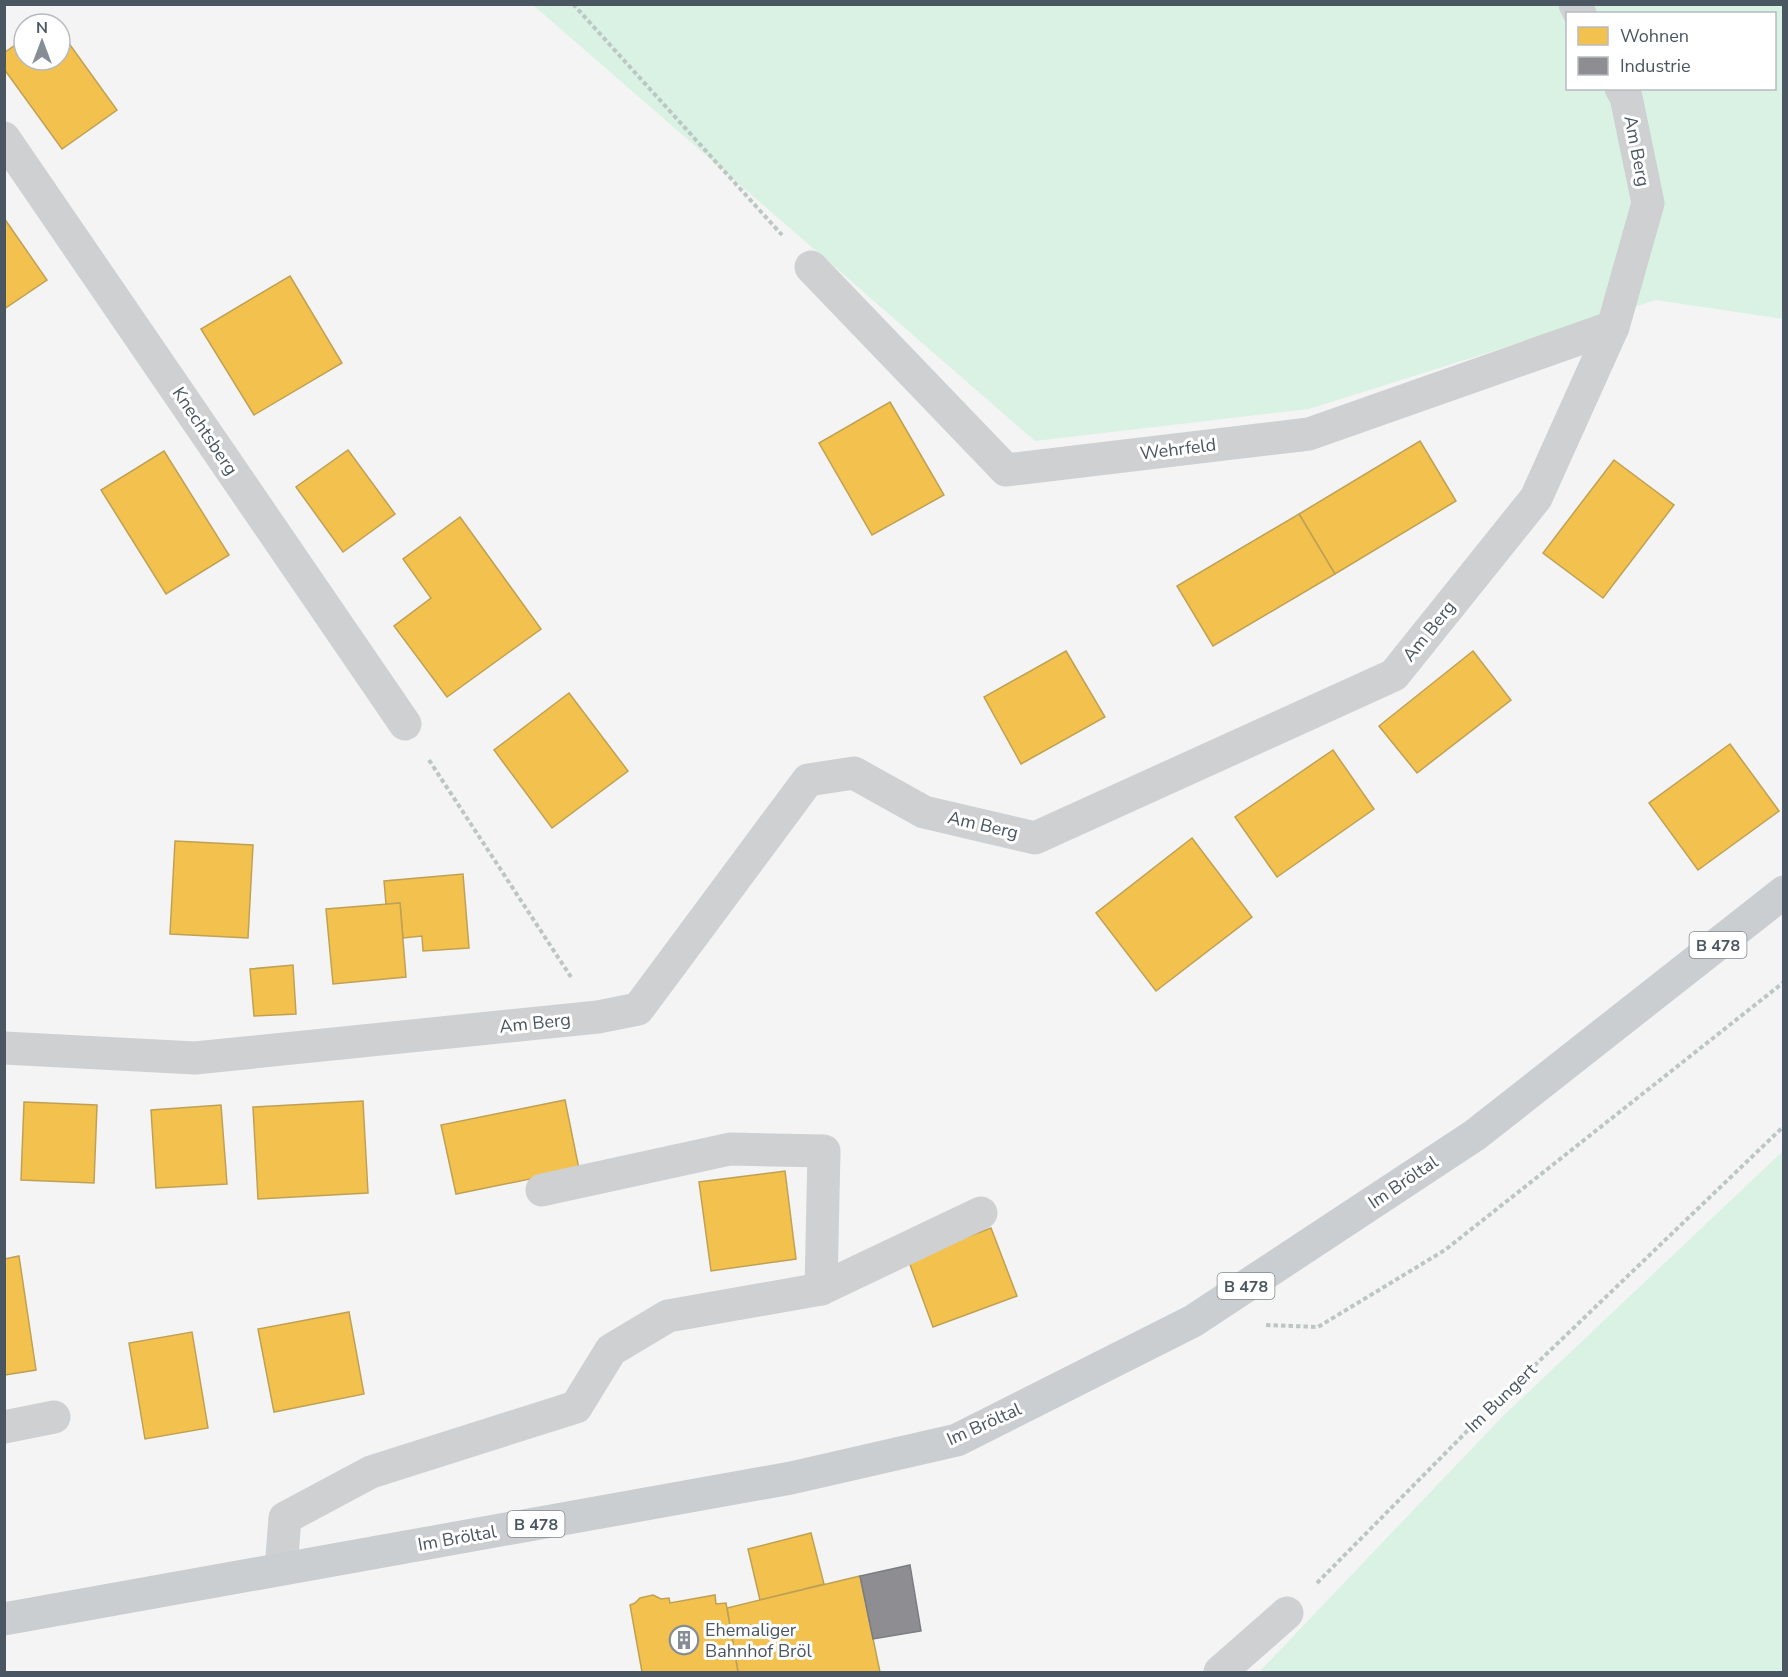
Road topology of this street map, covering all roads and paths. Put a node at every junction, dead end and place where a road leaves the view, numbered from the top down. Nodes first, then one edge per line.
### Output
1 (573, 4) edge
2 (1623, 90) edge
3 (4, 138) edge
4 (811, 267) joint
5 (1613, 327) junction
6 (405, 724) joint
7 (1784, 892) edge
8 (1784, 982) edge
9 (598, 1017) junction
10 (4, 1047) edge
11 (1784, 1126) edge
12 (542, 1190) dead end
13 (981, 1213) dead end
14 (820, 1289) junction
15 (1262, 1325) dead end
16 (54, 1417) dead end
17 (4, 1427) edge
18 (281, 1569) junction
19 (1287, 1613) joint
20 (4, 1619) edge
21 (1220, 1672) edge

1 - 4 path
2 - 5 street, Am Berg
3 - 6 street, Knechtsberg
4 - 5 street, Wehrfeld
5 - 9 street, Am Berg
6 - 9 path
7 - 18 main road, Im Bröltal / B 478
8 - 15 path
9 - 10 street, Am Berg
11 - 19 path, Im Bungert
12 - 14 street
13 - 14 street
14 - 18 street
16 - 17 street
18 - 20 main road, Im Bröltal / B 478
19 - 21 street

